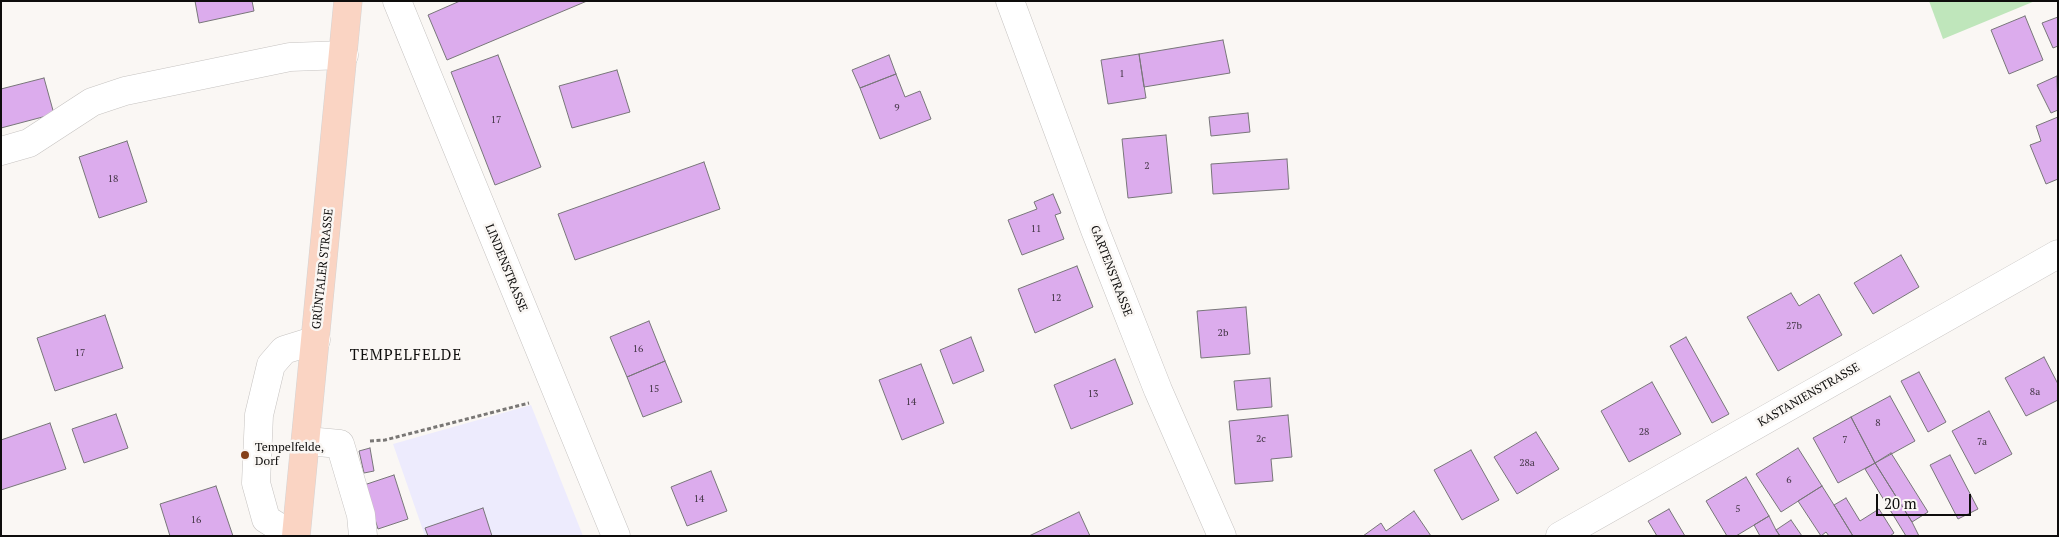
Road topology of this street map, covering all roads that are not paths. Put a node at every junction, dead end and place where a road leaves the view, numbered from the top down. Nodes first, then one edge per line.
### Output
1 (348, 1) edge
2 (396, 1) edge
3 (1010, 1) edge
4 (344, 55) junction
5 (1, 151) edge
6 (2058, 254) edge
7 (316, 340) junction
8 (307, 442) junction
9 (295, 536) edge
10 (363, 536) edge
11 (616, 536) edge
12 (1222, 536) edge
13 (1560, 536) edge

1 - 4 main road, GRÜNTALER STRASSE
2 - 11 street, LINDENSTRASSE
3 - 12 street, GARTENSTRASSE
4 - 5 street
4 - 7 main road, GRÜNTALER STRASSE
6 - 13 street, KASTANIENSTRASSE
7 - 8 main road, GRÜNTALER STRASSE
7 - 9 street
8 - 9 main road, GRÜNTALER STRASSE
8 - 10 street

